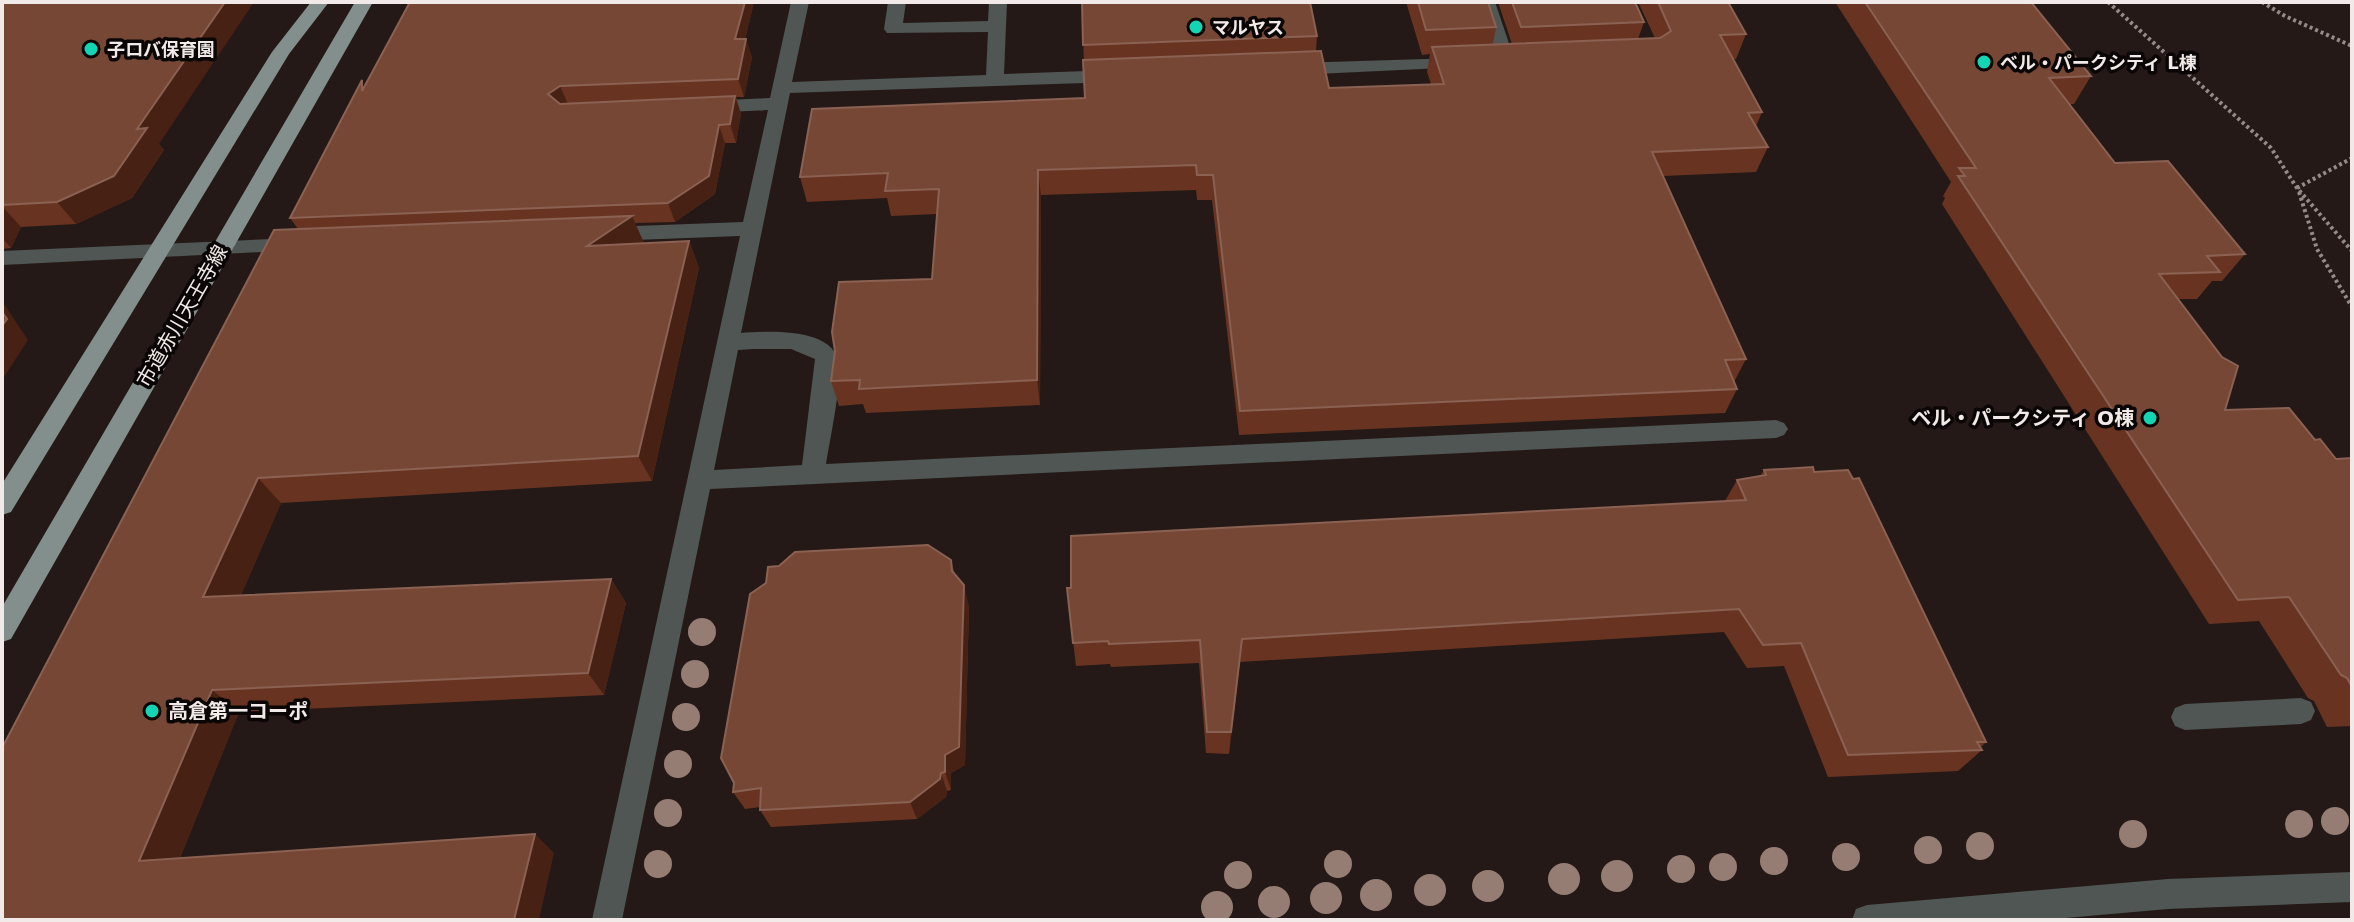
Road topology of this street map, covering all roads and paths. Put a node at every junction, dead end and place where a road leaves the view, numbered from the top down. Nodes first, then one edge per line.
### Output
1 (320, 2) edge
2 (364, 2) edge
3 (800, 2) edge
4 (897, 2) edge
5 (998, 2) edge
6 (1486, 2) edge
7 (2108, 2) edge
8 (2262, 2) edge
9 (997, 26) junction
10 (2352, 46) edge
11 (1282, 69) edge
12 (1139, 75) edge
13 (995, 80) junction
14 (780, 96) junction
15 (689, 108) edge
16 (2352, 158) edge
17 (2297, 188) junction
18 (752, 229) junction
19 (592, 235) edge
20 (309, 245) edge
21 (222, 248) junction
22 (2352, 251) edge
23 (158, 252) junction
24 (2, 258) edge
25 (2352, 307) edge
26 (728, 342) junction
27 (1776, 429) dead end
28 (813, 475) junction
29 (699, 480) junction
30 (2, 505) edge
31 (2, 631) edge
32 (2301, 711) dead end
33 (2185, 717) dead end
34 (2352, 887) edge
35 (607, 920) edge
36 (1867, 920) edge

1 - 23 main road
2 - 21 main road, 市道赤川天王寺線
3 - 14 street
4 - 9 street
5 - 9 street
6 - 11 street
7 - 17 path
8 - 10 path
9 - 13 street
12 - 13 street
13 - 14 street
14 - 15 street
14 - 18 street
16 - 17 path
17 - 22 path
17 - 25 path
18 - 19 street
18 - 26 street
20 - 21 street
21 - 23 street
21 - 31 main road, 市道赤川天王寺線
23 - 24 street
23 - 30 main road
26 - 28 street
26 - 29 street
27 - 28 street
28 - 29 street
29 - 35 street
32 - 33 street
34 - 36 street

